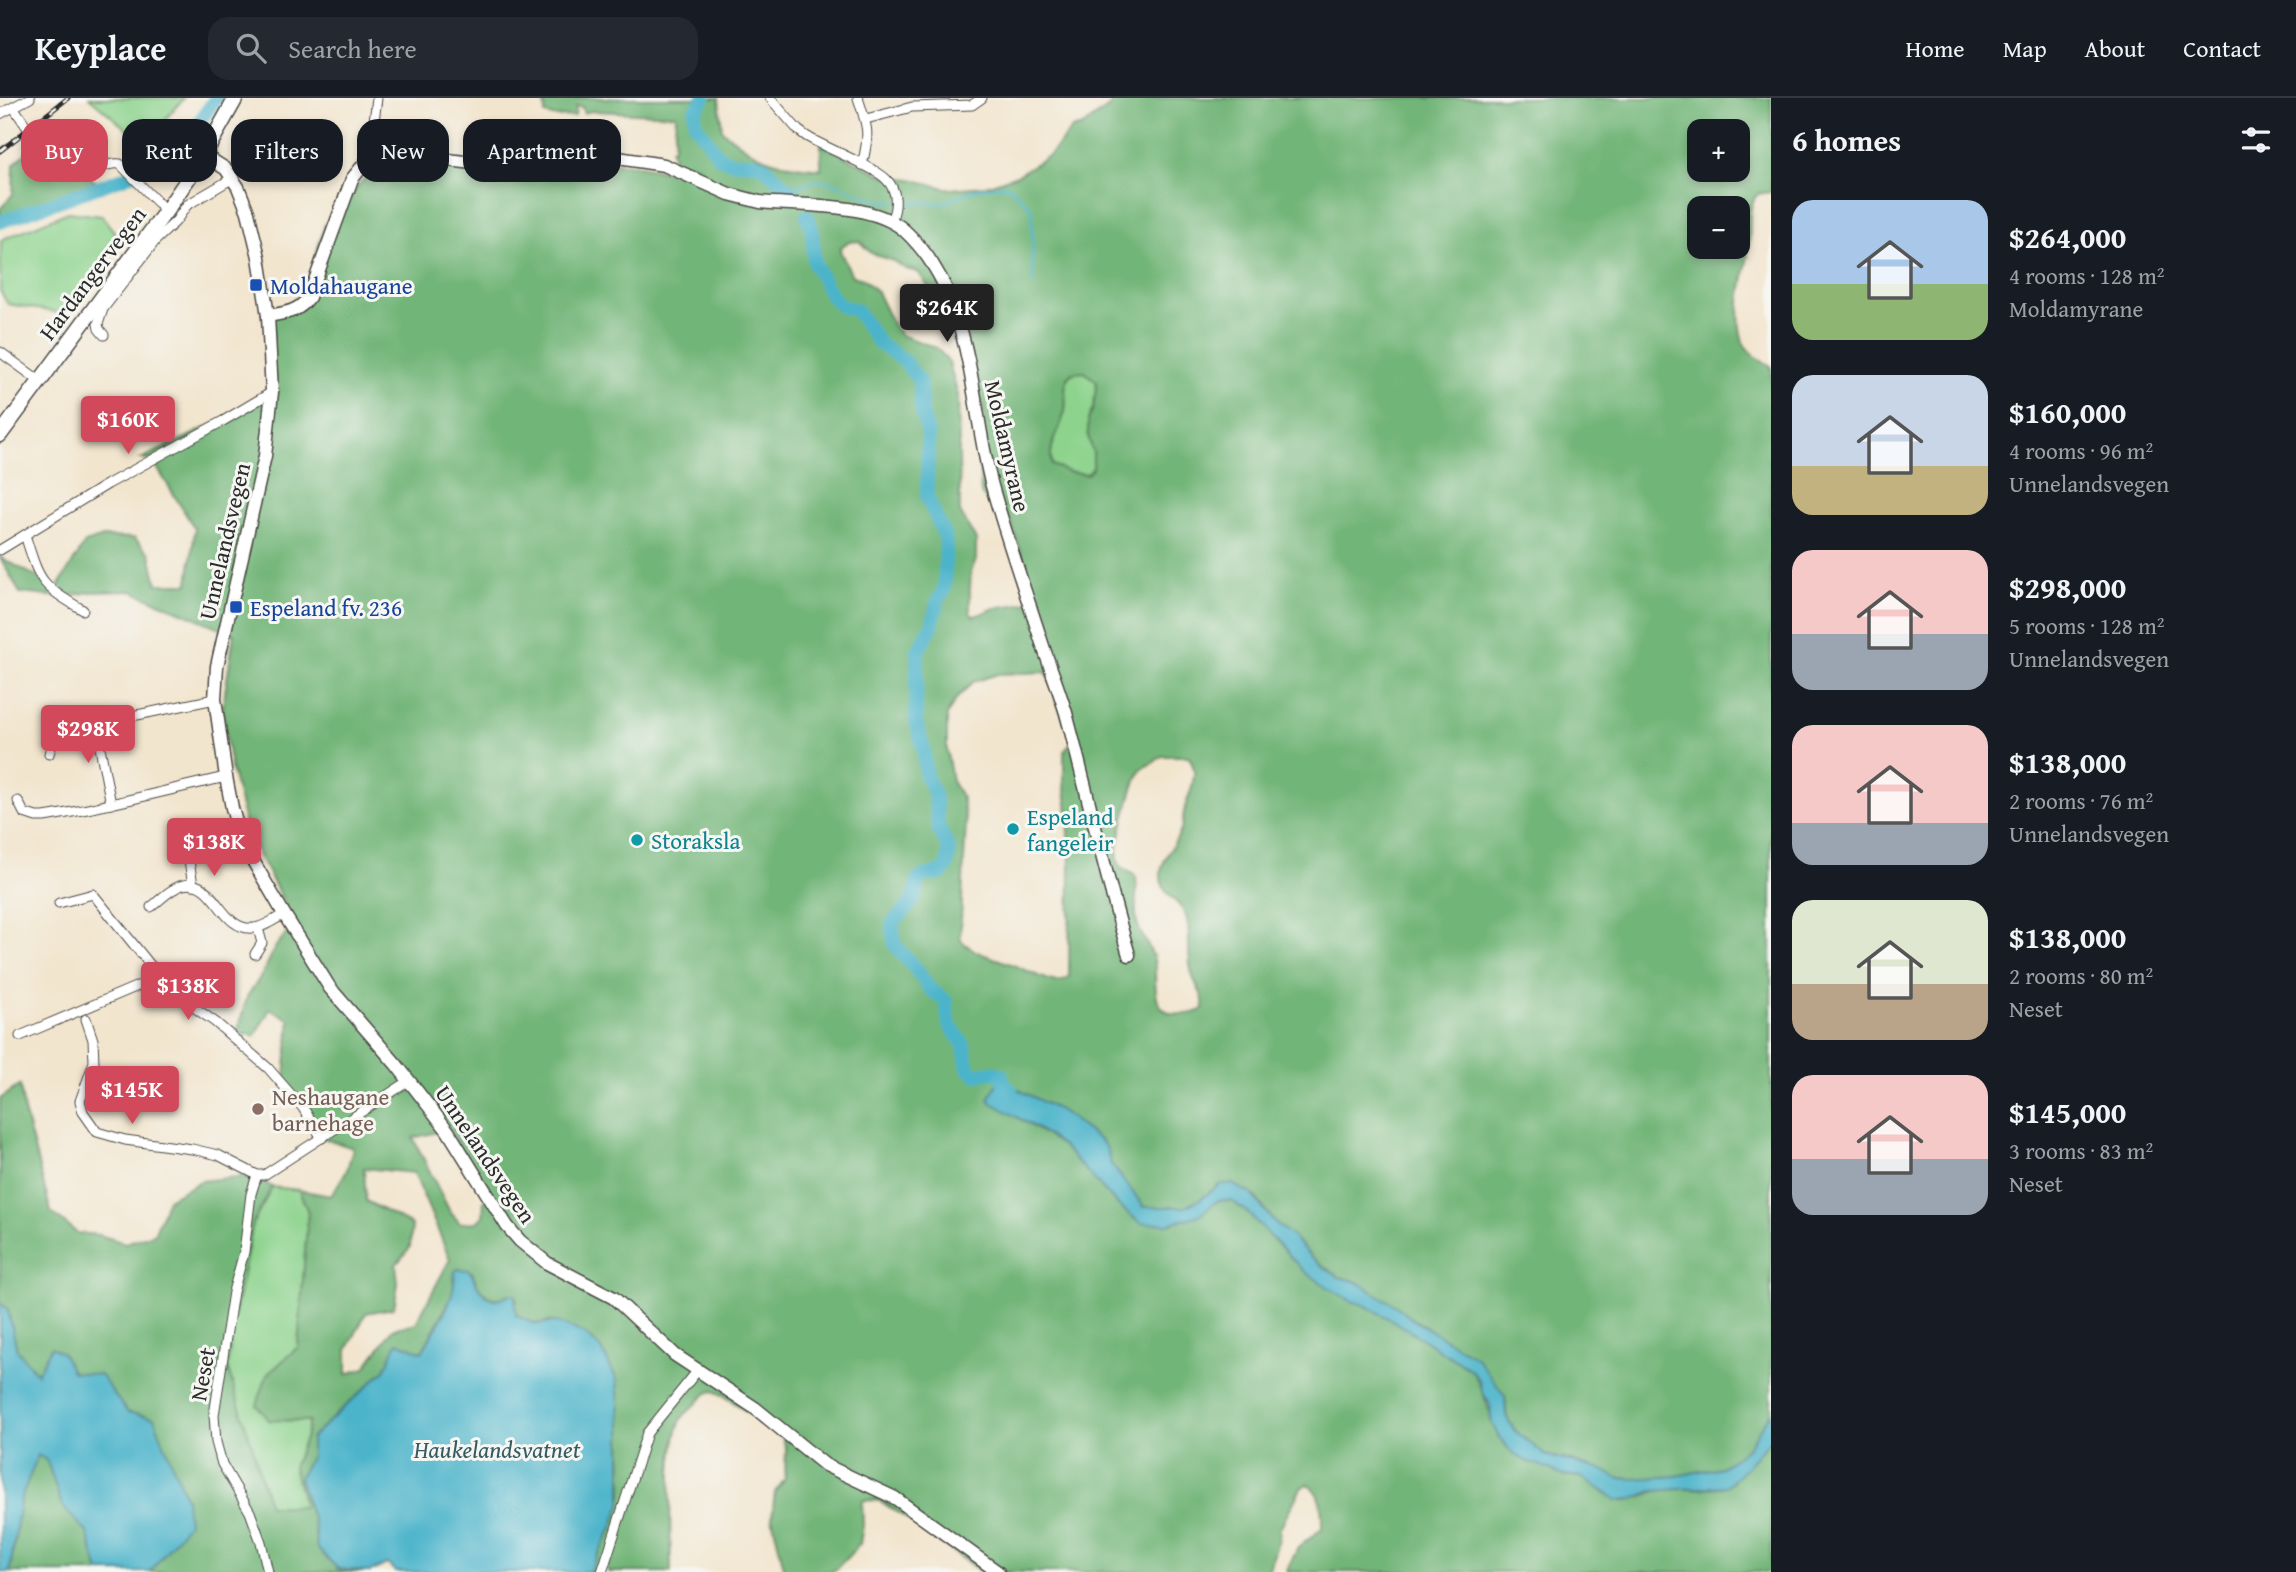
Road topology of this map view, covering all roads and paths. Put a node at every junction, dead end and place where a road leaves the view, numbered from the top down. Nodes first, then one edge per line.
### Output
1 (30, 98) edge
2 (236, 98) edge
3 (377, 98) edge
4 (770, 98) edge
5 (858, 98) edge
6 (982, 98) edge
7 (14, 108) junction
8 (0, 114) edge
9 (374, 119) edge
10 (866, 119) junction
11 (217, 132) edge
12 (449, 160) edge
13 (217, 163) edge
14 (862, 165) junction
15 (357, 173) edge
16 (231, 175) edge
17 (231, 179) edge
18 (186, 182) edge
19 (235, 182) edge
20 (166, 211) junction
21 (891, 221) junction
22 (268, 316) junction
23 (104, 335) dead end
24 (0, 352) edge
25 (40, 381) junction
26 (272, 392) junction
27 (0, 435) edge
28 (25, 535) junction
29 (0, 550) edge
30 (83, 610) dead end
31 (215, 699) junction
32 (97, 724) junction
33 (48, 754) dead end
34 (226, 777) junction
35 (18, 801) dead end
36 (111, 804) junction
37 (189, 861) dead end
38 (193, 885) junction
39 (59, 903) dead end
40 (151, 907) dead end
41 (284, 915) junction
42 (258, 928) junction
43 (255, 954) dead end
44 (1129, 955) dead end
45 (159, 977) junction
46 (86, 1019) dead end
47 (20, 1036) dead end
48 (409, 1080) junction
49 (322, 1138) junction
50 (257, 1175) junction
51 (698, 1370) junction
52 (268, 1572) edge
53 (603, 1572) edge
54 (998, 1572) edge

1 - 7 street
2 - 11 main road, Hardangervegen
3 - 9 street
4 - 14 street
5 - 10 street
6 - 10 street
7 - 8 street
7 - 20 street
10 - 14 street
12 - 21 main road, Moldamyrane
13 - 16 main road, Unnelandsvegen
14 - 21 street
15 - 22 main road
17 - 23 street
18 - 20 main road, Hardangervegen
19 - 22 main road, Unnelandsvegen
20 - 25 main road, Hardangervegen
21 - 44 main road, Moldamyrane
22 - 26 main road, Unnelandsvegen
24 - 25 street
25 - 27 main road, Hardangervegen
26 - 28 street
26 - 31 main road, Unnelandsvegen
28 - 29 street
28 - 30 street
31 - 32 street
31 - 34 main road, Unnelandsvegen
32 - 33 street
32 - 36 street
34 - 36 street
34 - 41 main road, Unnelandsvegen
35 - 36 street
37 - 38 street
38 - 40 street
38 - 42 street
39 - 45 street
41 - 42 street
41 - 48 main road, Unnelandsvegen
42 - 43 street
45 - 47 street
45 - 49 street
46 - 50 street
48 - 49 street
48 - 51 main road, Unnelandsvegen
49 - 50 street
50 - 52 street, Neset
51 - 53 street
51 - 54 main road, Unnelandsvegen

